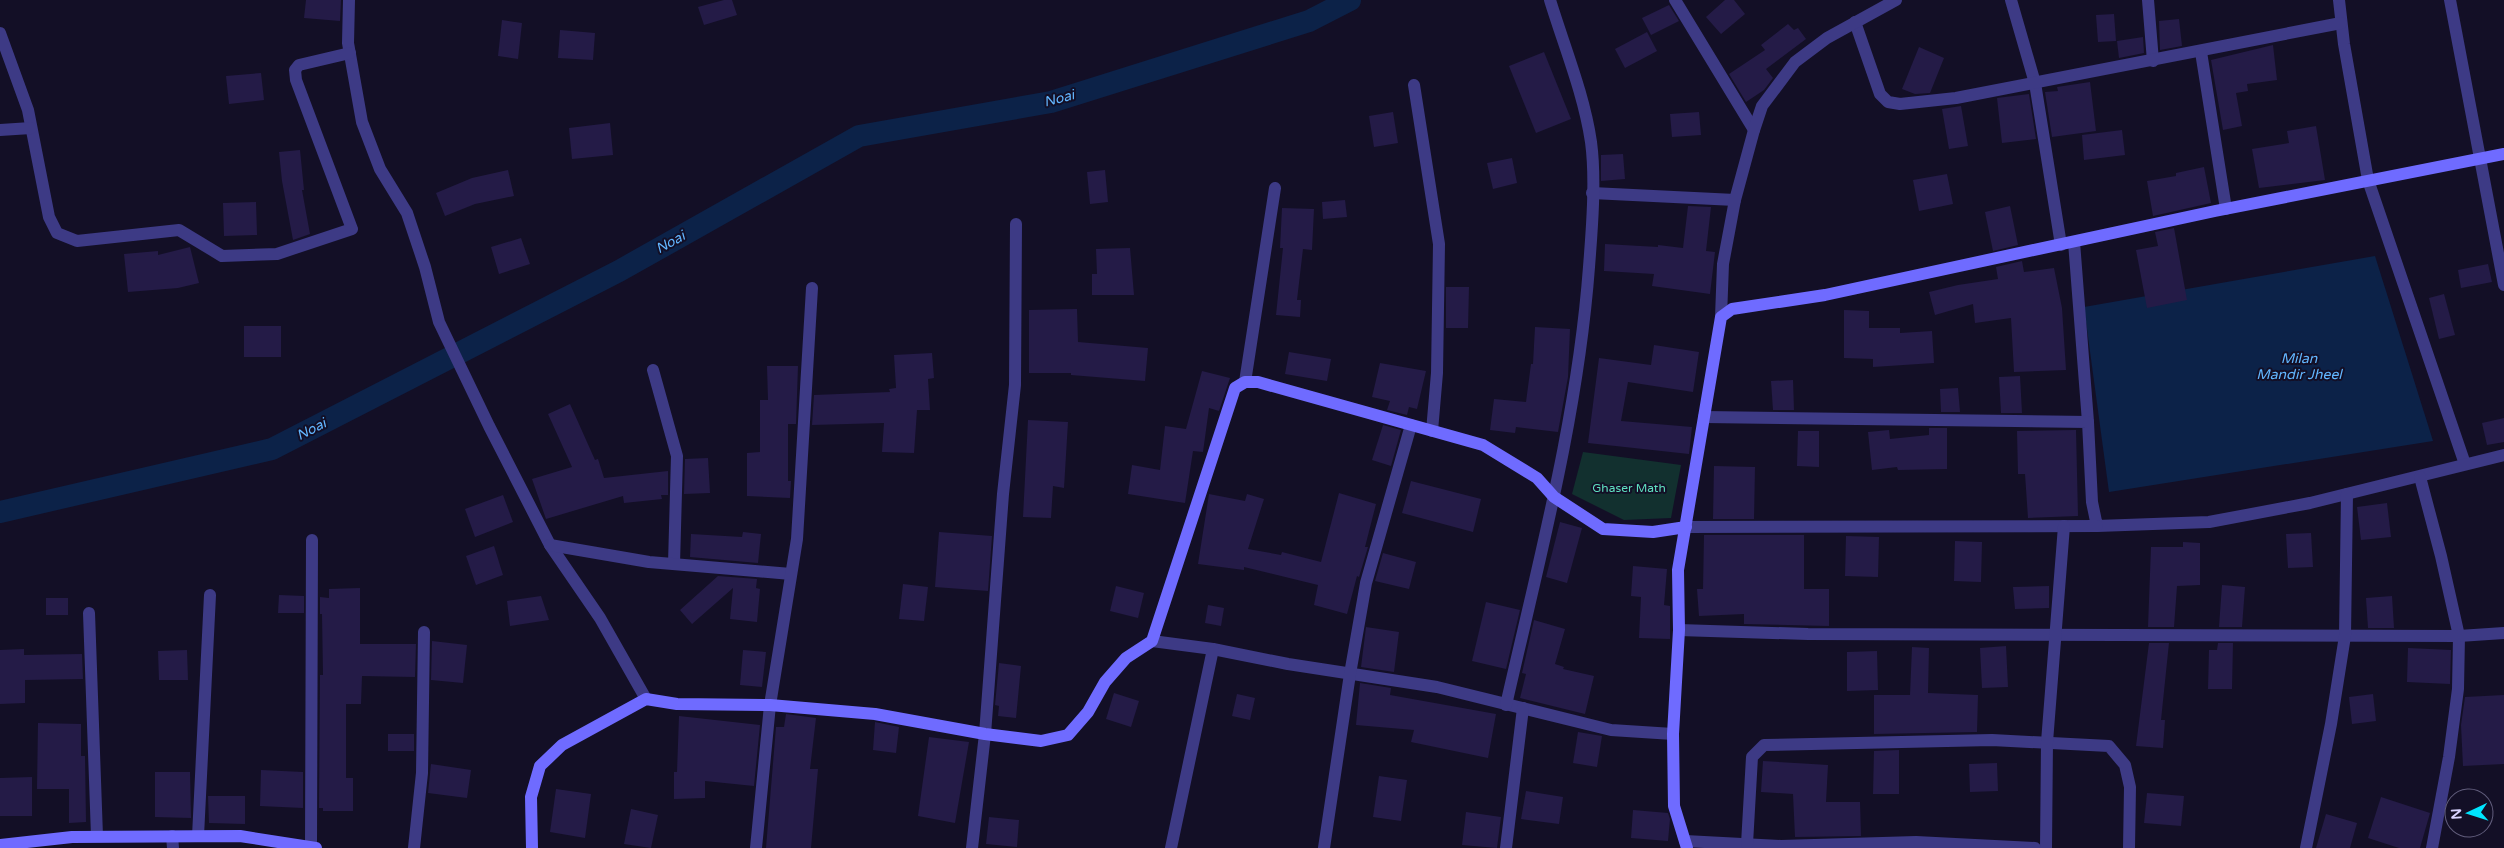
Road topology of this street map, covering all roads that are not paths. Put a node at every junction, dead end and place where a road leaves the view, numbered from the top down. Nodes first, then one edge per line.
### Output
1 (349, 0) edge
2 (1550, 0) edge
3 (1675, 0) edge
4 (1896, 0) edge
5 (2011, 0) edge
6 (2148, 0) edge
7 (2339, 0) edge
8 (2450, 0) edge
9 (1854, 22) junction
10 (2341, 23) junction
11 (0, 33) edge
12 (2201, 52) junction
13 (350, 54) junction
14 (2153, 61) junction
15 (2035, 83) junction
16 (1414, 85) dead end
17 (31, 128) junction
18 (0, 130) edge
19 (1754, 130) junction
20 (2504, 154) edge
21 (2478, 159) junction
22 (2368, 180) junction
23 (1275, 188) dead end
24 (1592, 193) junction
25 (1735, 200) junction
26 (2226, 209) junction
27 (1016, 224) dead end
28 (2074, 242) junction
29 (2061, 245) junction
30 (2504, 285) edge
31 (812, 288) dead end
32 (1721, 317) junction
33 (653, 370) dead end
34 (1245, 382) junction
35 (1704, 417) junction
36 (2088, 422) junction
37 (1411, 425) junction
38 (1432, 431) junction
39 (2504, 456) edge
40 (2465, 464) junction
41 (2420, 477) junction
42 (2347, 494) junction
43 (1554, 497) junction
44 (1686, 526) junction
45 (2064, 526) junction
46 (2097, 526) junction
47 (312, 540) dead end
48 (550, 545) junction
49 (674, 564) junction
50 (791, 574) junction
51 (210, 595) dead end
52 (89, 613) dead end
53 (1679, 630) junction
54 (424, 632) dead end
55 (2504, 633) edge
56 (2054, 635) junction
57 (2345, 636) junction
58 (2458, 636) junction
59 (1152, 641) junction
60 (1213, 648) junction
61 (1350, 674) junction
62 (646, 699) junction
63 (770, 705) junction
64 (1506, 705) junction
65 (1523, 708) junction
66 (984, 734) junction
67 (1673, 734) junction
68 (2046, 742) junction
69 (97, 836) junction
70 (198, 836) junction
71 (172, 842) edge
72 (1747, 844) junction
73 (1686, 845) edge
74 (0, 846) edge
75 (314, 848) edge
76 (414, 848) edge
77 (532, 848) edge
78 (756, 848) edge
79 (972, 848) edge
80 (1171, 848) edge
81 (1324, 848) edge
82 (1506, 848) edge
83 (2035, 848) edge
84 (2046, 848) edge
85 (2129, 848) edge
86 (2306, 848) edge
87 (2432, 848) edge

1 - 13 street
2 - 24 street
3 - 19 street
4 - 9 street
5 - 15 street
6 - 14 street
7 - 10 street
8 - 21 street
9 - 15 street
9 - 19 street
10 - 12 street
10 - 22 street
11 - 17 street
12 - 14 street
12 - 26 street
13 - 17 street
13 - 48 street
14 - 15 street
15 - 29 street
16 - 38 street
17 - 18 street
19 - 25 street
20 - 21 street
21 - 22 street
21 - 30 street
22 - 26 street
22 - 40 street
23 - 34 street
24 - 25 street
24 - 43 street
25 - 32 street
26 - 28 street
27 - 66 street
28 - 29 street
28 - 36 street
29 - 32 street
31 - 50 street
32 - 35 street
33 - 49 street
34 - 37 street
34 - 59 street
35 - 36 street
35 - 44 street
36 - 46 street
37 - 38 street
37 - 61 street
38 - 43 street
39 - 40 street
40 - 41 street
41 - 42 street
41 - 58 street
42 - 46 street
42 - 57 street
43 - 44 street
43 - 64 street
44 - 45 street
44 - 53 street
45 - 46 street
45 - 56 street
47 - 75 street
48 - 49 street
48 - 62 street
49 - 50 street
50 - 63 street
51 - 70 street
52 - 69 street
53 - 56 street
53 - 67 street
54 - 76 street
55 - 58 street
56 - 57 street
56 - 68 street
57 - 58 street
57 - 86 street
58 - 87 street
59 - 60 street
59 - 66 street
60 - 61 street
60 - 80 street
61 - 64 street
61 - 81 street
62 - 63 street
62 - 77 street
63 - 66 street
63 - 78 street
64 - 65 street
65 - 67 street
65 - 82 street
66 - 79 street
67 - 73 street
68 - 72 street
68 - 84 street
68 - 85 street
69 - 71 street
69 - 74 street
70 - 71 street
70 - 75 street
72 - 73 street
72 - 83 street

